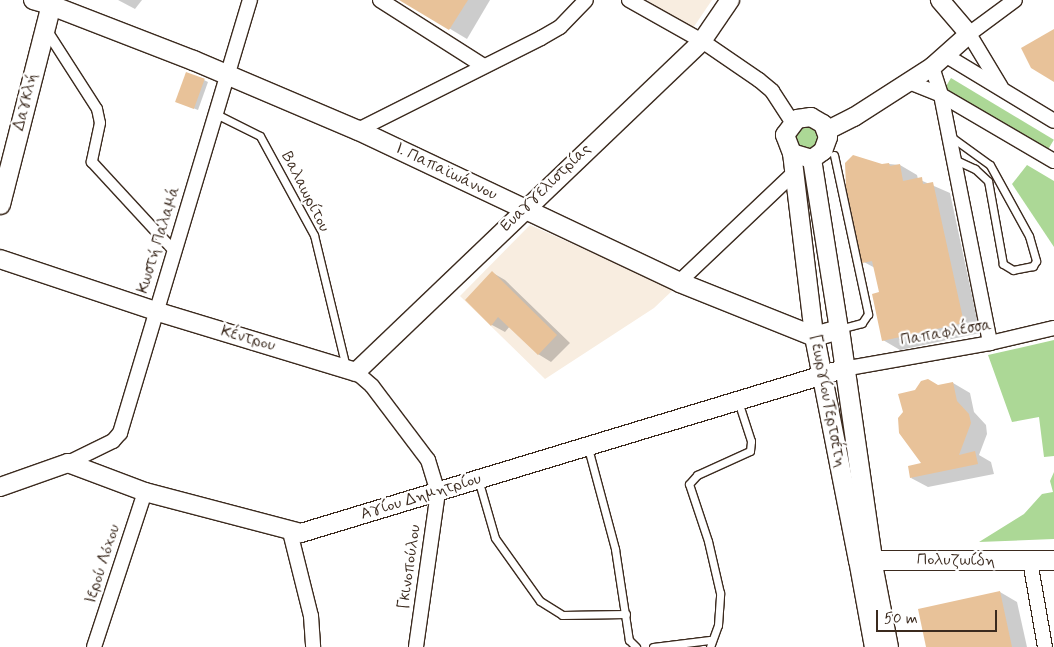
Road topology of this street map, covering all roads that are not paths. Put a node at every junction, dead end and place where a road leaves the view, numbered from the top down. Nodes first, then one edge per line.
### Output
1 (250, 0) edge
2 (380, 0) edge
3 (586, 0) edge
4 (629, 0) edge
5 (730, 0) edge
6 (940, 0) edge
7 (1015, 0) edge
8 (45, 2) edge
9 (45, 27) junction
10 (969, 34) junction
11 (702, 41) junction
12 (945, 55) junction
13 (482, 66) junction
14 (932, 67) junction
15 (229, 74) junction
16 (909, 82) junction
17 (1003, 90) junction
18 (941, 95) junction
19 (216, 114) junction
20 (1054, 121) edge
21 (792, 122) junction
22 (358, 130) junction
23 (826, 131) junction
24 (946, 134) junction
25 (792, 153) junction
26 (834, 155) dead end
27 (951, 158) junction
28 (812, 159) junction
29 (1054, 162) edge
30 (794, 173) junction
31 (0, 204) edge
32 (524, 210) junction
33 (174, 250) junction
34 (0, 259) edge
35 (679, 282) junction
36 (155, 312) junction
37 (1054, 328) edge
38 (839, 329) junction
39 (814, 336) junction
40 (990, 343) junction
41 (843, 369) junction
42 (351, 370) junction
43 (822, 375) junction
44 (738, 400) junction
45 (588, 448) junction
46 (68, 463) junction
47 (478, 479) junction
48 (0, 487) edge
49 (145, 492) junction
50 (438, 492) junction
51 (290, 532) junction
52 (865, 560) junction
53 (1030, 560) junction
54 (1054, 560) edge
55 (626, 614) junction
56 (710, 644) edge
57 (94, 647) edge
58 (313, 647) edge
59 (416, 647) edge
60 (636, 647) edge
61 (653, 647) edge
62 (874, 647) edge
63 (889, 647) edge
64 (1045, 647) edge

1 - 15 street, Κωστή Παλαμά
2 - 13 street
3 - 13 street
4 - 11 street
5 - 11 street, Ευαγγελιστρίας
6 - 10 street
7 - 10 street
8 - 9 main road, Δαγκλή
8 - 15 main road, Ι. Παπαϊωάννου
9 - 31 main road, Δαγκλή
9 - 33 street
10 - 12 street
10 - 17 street
11 - 21 street
11 - 32 street, Ευαγγελιστρίας
12 - 14 street
12 - 17 street
13 - 22 street
14 - 16 street
14 - 18 street
15 - 19 street, Κωστή Παλαμά
15 - 22 main road, Ι. Παπαϊωάννου
16 - 18 street
16 - 23 street
17 - 20 street
18 - 24 street
18 - 29 street
19 - 33 street, Κωστή Παλαμά
19 - 42 lane, Βαλαωρίτου
21 - 23 street
21 - 25 street
22 - 32 main road, Ι. Παπαϊωάννου
23 - 28 street
24 - 27 street
24 - 27 lane
25 - 28 street
25 - 30 street, ΓεωργίουΤερτσέτη
26 - 38 lane
27 - 40 street
28 - 38 street, ΓεωργίουΤερτσέτη
30 - 35 street
30 - 39 street, ΓεωργίουΤερτσέτη
32 - 35 main road, Ι. Παπαϊωάννου
32 - 42 street, Ευαγγελιστρίας
33 - 36 street, Κωστή Παλαμά
34 - 36 street, Κέντρου
35 - 39 main road, Ι. Παπαϊωάννου
36 - 42 street, Κέντρου
36 - 46 street, Κωστή Παλαμά
37 - 40 street, Παπαφλέσσα
38 - 39 main road
38 - 41 main road, ΓεωργίουΤερτσέτη
39 - 43 main road, ΓεωργίουΤερτσέτη
40 - 41 street, Παπαφλέσσα
41 - 43 street, Αγίου Δημητρίου
41 - 52 main road, ΓεωργίουΤερτσέτη
42 - 50 street, Κέντρου
43 - 44 street, Αγίου Δημητρίου
43 - 52 main road, ΓεωργίουΤερτσέτη
44 - 45 street, Αγίου Δημητρίου
44 - 56 lane
45 - 47 street, Αγίου Δημητρίου
45 - 55 lane
46 - 48 street
46 - 49 street, Αγίου Δημητρίου
47 - 50 street, Αγίου Δημητρίου
47 - 55 lane
49 - 51 street, Αγίου Δημητρίου
49 - 57 street, Ιερού Λόχου
50 - 51 street, Αγίου Δημητρίου
50 - 59 street, Γκινοπούλου
51 - 58 street
52 - 53 main road, Πολυζωίδη
52 - 62 street, ΓεωργίουΤερτσέτη
52 - 63 street, ΓεωργίουΤερτσέτη
53 - 54 main road, Πολυζωίδη
53 - 64 street
55 - 60 lane
56 - 61 lane

